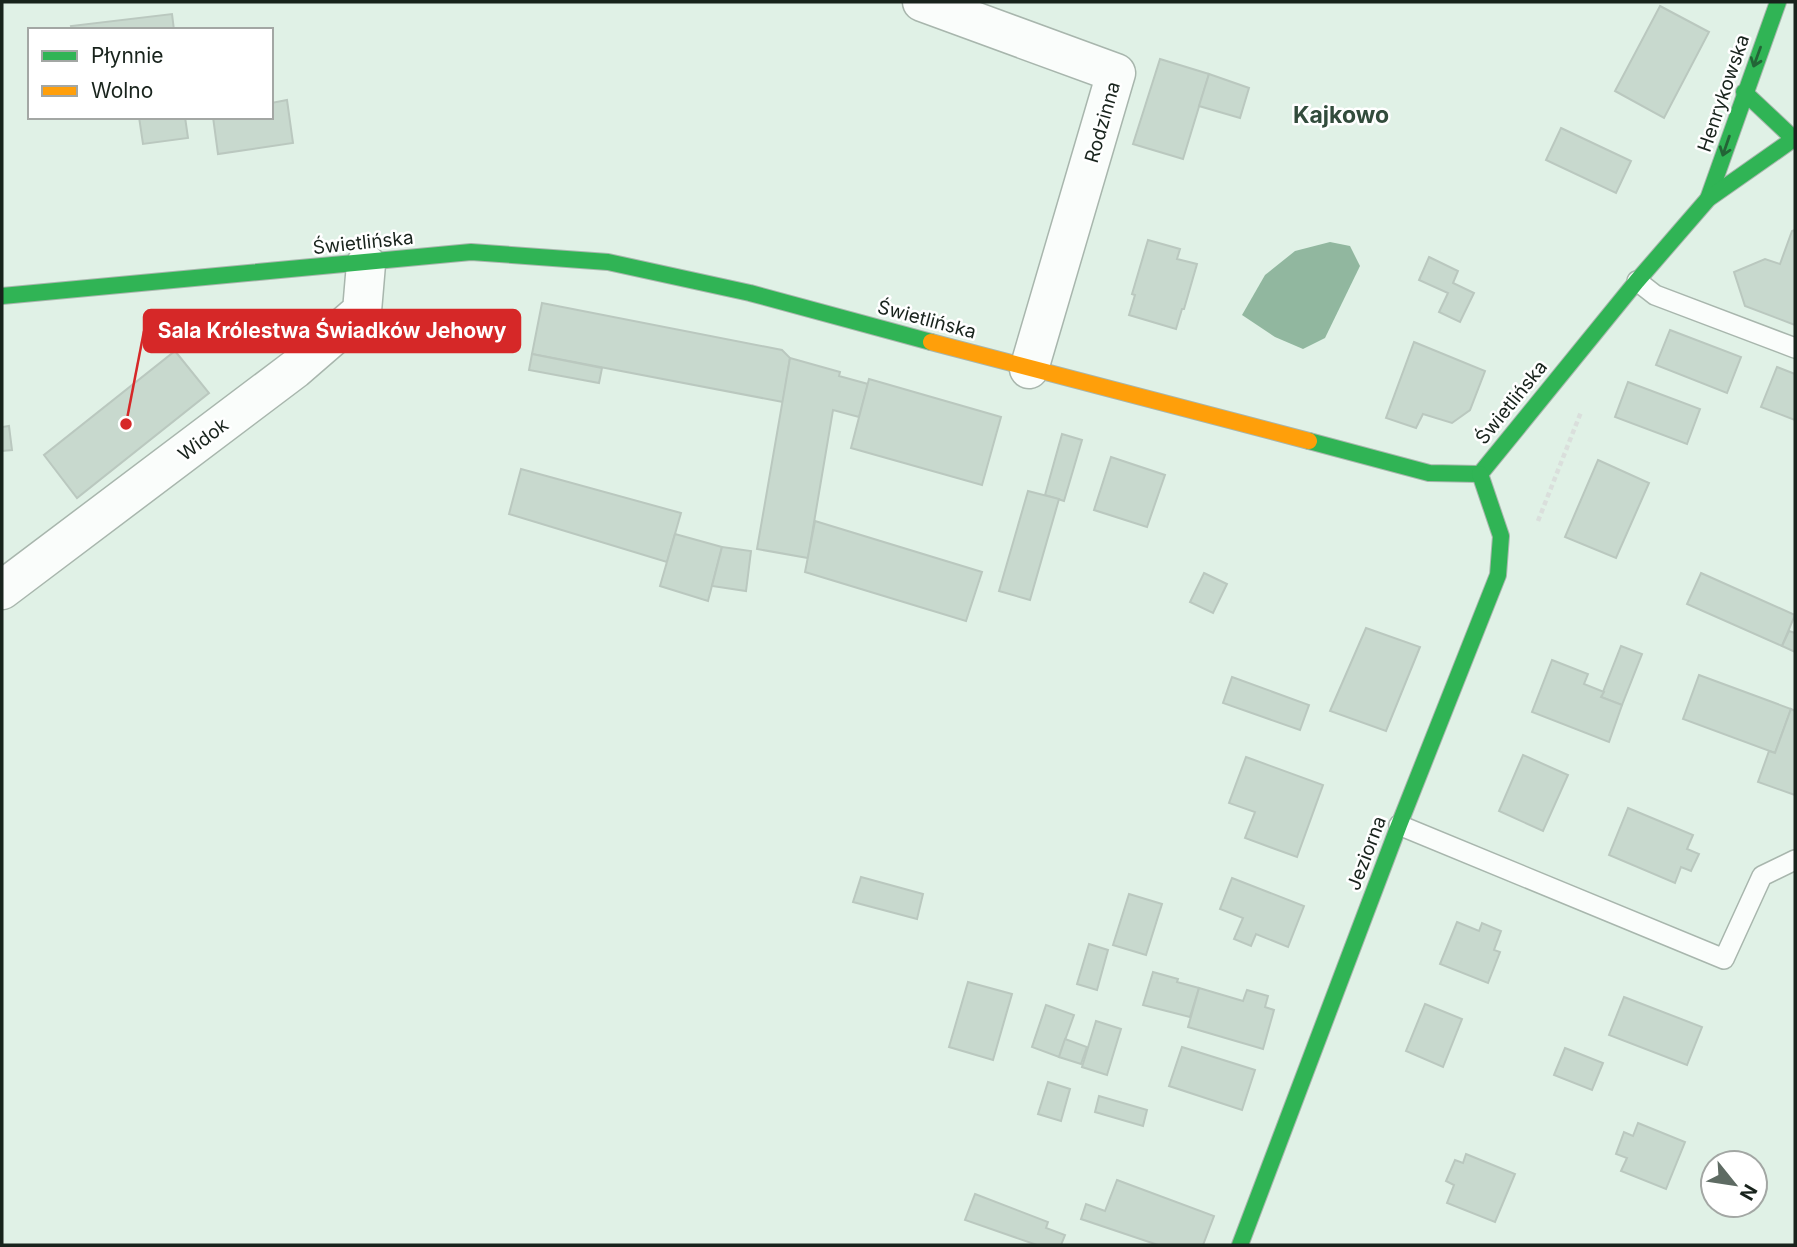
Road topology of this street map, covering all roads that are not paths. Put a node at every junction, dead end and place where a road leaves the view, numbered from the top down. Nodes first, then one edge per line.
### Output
1 (922, 2) edge
2 (1778, 2) edge
3 (1744, 92) junction
4 (1794, 139) edge
5 (1708, 200) junction
6 (366, 264) junction
7 (1637, 281) junction
8 (2, 296) edge
9 (1795, 348) edge
10 (1029, 369) junction
11 (1480, 474) junction
12 (2, 590) edge
13 (1399, 825) junction
14 (1795, 859) edge
15 (1240, 1245) edge

1 - 10 street, Rodzinna
2 -> 3 street, Henrykowska
3 - 4 street
3 -> 5 street, Henrykowska
4 - 5 street
5 - 7 street, Świetlińska
6 - 8 street, Świetlińska
6 - 10 street, Świetlińska
6 - 12 street, Widok
7 - 9 lane
7 - 11 street, Świetlińska
10 - 11 street, Świetlińska
11 - 13 street, Jeziorna
13 - 14 lane
13 - 15 street, Jeziorna

